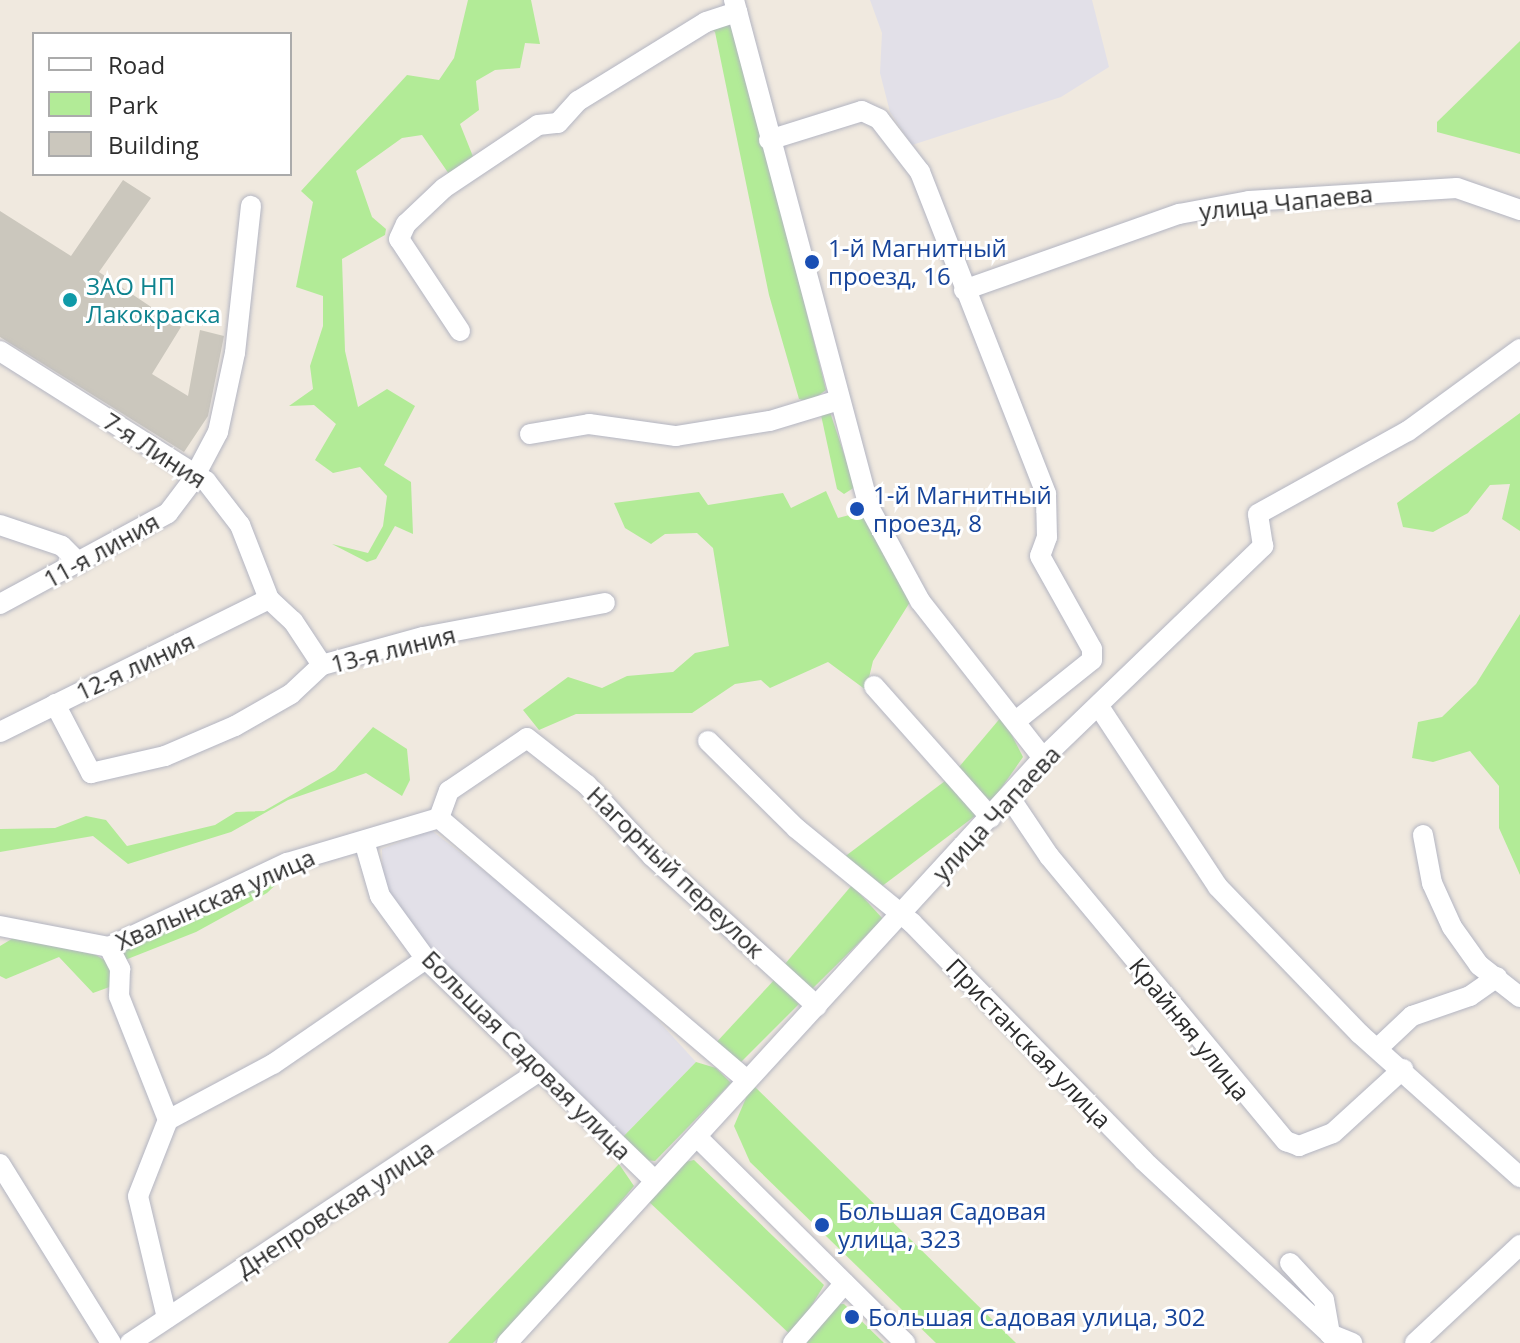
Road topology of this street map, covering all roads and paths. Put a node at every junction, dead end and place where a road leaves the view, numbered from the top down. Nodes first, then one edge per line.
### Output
1 (735, 6) edge
2 (769, 140) junction
3 (251, 206) dead end
4 (1520, 210) edge
5 (964, 290) junction
6 (460, 331) dead end
7 (1520, 349) edge
8 (0, 351) edge
9 (836, 401) junction
10 (530, 434) dead end
11 (196, 473) junction
12 (0, 525) edge
13 (79, 563) junction
14 (269, 599) junction
15 (605, 603) dead end
16 (0, 604) edge
17 (322, 665) junction
18 (874, 686) dead end
19 (55, 704) junction
20 (1100, 708) junction
21 (1017, 720) junction
22 (0, 732) edge
23 (708, 741) dead end
24 (1043, 758) junction
25 (1010, 798) junction
26 (439, 818) junction
27 (991, 818) junction
28 (1423, 835) dead end
29 (364, 841) junction
30 (900, 916) junction
31 (0, 926) edge
32 (109, 947) junction
33 (426, 959) junction
34 (1497, 977) junction
35 (1520, 997) edge
36 (817, 1006) junction
37 (1378, 1048) junction
38 (1403, 1069) junction
39 (538, 1072) junction
40 (747, 1080) junction
41 (168, 1120) junction
42 (697, 1137) junction
43 (0, 1164) edge
44 (1520, 1177) edge
45 (654, 1180) junction
46 (1520, 1245) edge
47 (1290, 1263) dead end
48 (845, 1283) junction
49 (167, 1318) junction
50 (1330, 1334) junction
51 (111, 1343) edge
52 (130, 1343) edge
53 (507, 1343) edge
54 (793, 1343) edge
55 (905, 1343) edge
56 (1352, 1343) edge
57 (1415, 1343) edge

1 - 2 street
1 - 6 street
2 - 5 street
2 - 9 street
3 - 11 street, 11-я линия
4 - 5 street, улица Чапаева
5 - 21 street
7 - 20 street, улица Чапаева
8 - 11 street, 7-я Линия
9 - 10 street
9 - 21 street
11 - 13 street, 11-я линия
11 - 14 street, 7-я Линия
12 - 13 street
13 - 16 street, 11-я линия
14 - 17 street, 7-я Линия
14 - 19 street, 12-я линия
15 - 17 street, 13-я линия
17 - 19 street, 13-я линия
18 - 27 street
19 - 22 street, 12-я линия
20 - 24 street, улица Чапаева
20 - 37 street
21 - 24 street
23 - 30 street, Пристанская улица
24 - 25 street, улица Чапаева
25 - 27 street, улица Чапаева
25 - 38 street, Крайняя улица
26 - 29 street, Хвалынская улица
26 - 36 street, Нагорный переулок
26 - 40 street
27 - 30 street, улица Чапаева
28 - 34 street
29 - 32 street, Хвалынская улица
29 - 33 street, Большая Садовая улица
30 - 36 street, улица Чапаева
30 - 50 street, Пристанская улица
31 - 32 street, Хвалынская улица
32 - 41 street
33 - 39 street, Большая Садовая улица
33 - 41 street
34 - 35 street
34 - 37 street
36 - 40 street, улица Чапаева
37 - 38 street
38 - 44 street
39 - 45 street, Большая Садовая улица
39 - 49 street, Днепровская улица
40 - 42 street, улица Чапаева
41 - 49 street
42 - 45 street, улица Чапаева
42 - 48 street
43 - 51 street
45 - 53 street, улица Чапаева
46 - 57 street
47 - 50 street
48 - 54 street
48 - 55 street
49 - 52 street, Днепровская улица
50 - 56 street, Пристанская улица

